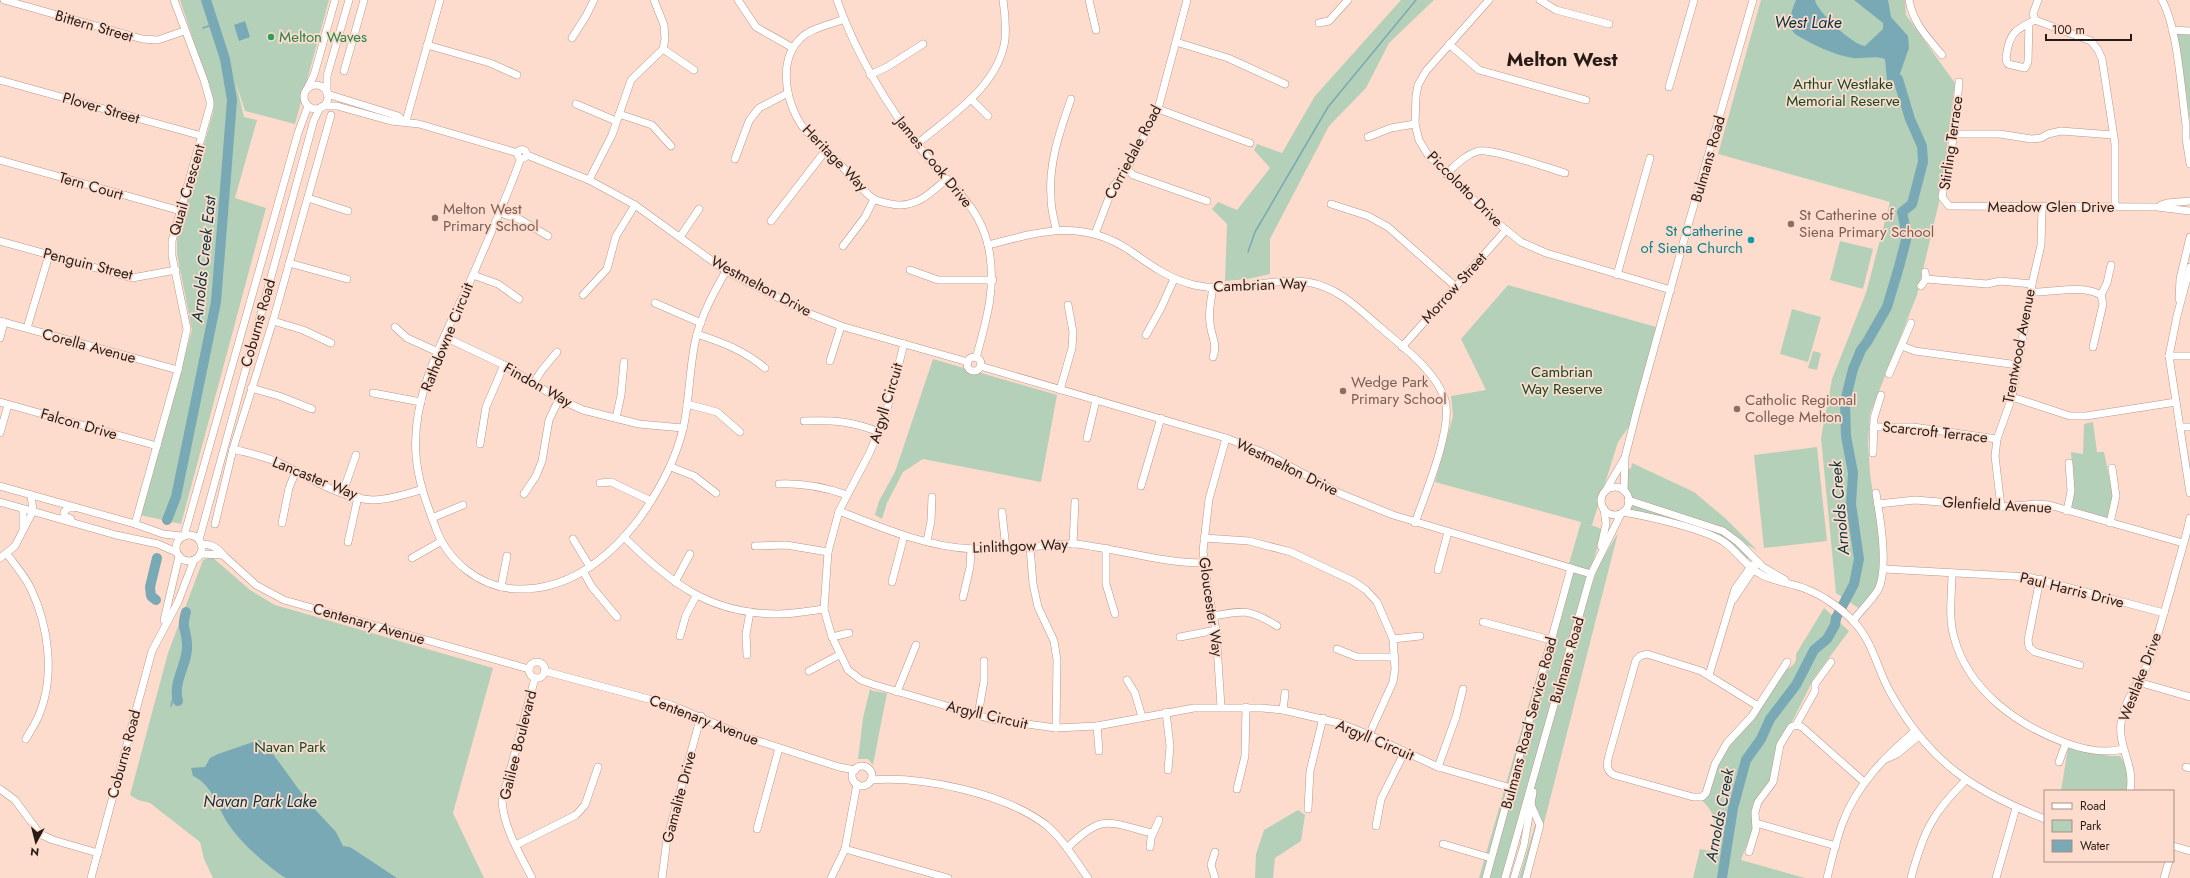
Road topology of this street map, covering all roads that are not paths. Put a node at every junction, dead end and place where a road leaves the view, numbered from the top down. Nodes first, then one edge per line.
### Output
1 (4, 0) edge
2 (174, 0) edge
3 (335, 0) edge
4 (349, 0) edge
5 (364, 0) edge
6 (440, 0) edge
7 (594, 0) edge
8 (654, 0) edge
9 (738, 0) edge
10 (837, 0) edge
11 (1003, 0) edge
12 (1089, 0) edge
13 (1187, 0) edge
14 (1348, 0) edge
15 (1489, 0) edge
16 (1540, 0) edge
17 (1694, 0) edge
18 (1753, 0) edge
19 (1909, 0) edge
20 (2038, 0) edge
21 (2162, 0) edge
22 (844, 19) junction
23 (2032, 22) junction
24 (1319, 23) dead end
25 (1610, 24) dead end
26 (1096, 30) dead end
27 (2172, 30) junction
28 (184, 31) junction
29 (2190, 31) edge
30 (572, 38) dead end
31 (1176, 42) junction
32 (923, 44) dead end
33 (1449, 44) junction
34 (427, 45) junction
35 (793, 48) junction
36 (663, 49) junction
37 (1942, 55) dead end
38 (694, 70) dead end
39 (344, 72) dead end
40 (516, 75) dead end
41 (870, 75) junction
42 (0, 80) edge
43 (1959, 82) dead end
44 (1285, 84) dead end
45 (308, 87) junction
46 (1669, 87) dead end
47 (327, 93) junction
48 (788, 93) junction
49 (1071, 98) dead end
50 (971, 99) junction
51 (1586, 100) dead end
52 (576, 104) dead end
53 (308, 106) junction
54 (321, 107) junction
55 (1158, 109) junction
56 (331, 115) dead end
57 (988, 116) dead end
58 (617, 117) junction
59 (405, 121) junction
60 (1415, 124) junction
61 (2188, 124) edge
62 (2190, 132) edge
63 (1954, 134) junction
64 (2113, 135) junction
65 (202, 136) junction
66 (1368, 137) dead end
67 (1250, 143) dead end
68 (917, 144) junction
69 (671, 146) dead end
70 (826, 150) junction
71 (522, 155) junction
72 (1650, 158) dead end
73 (736, 159) dead end
74 (0, 160) edge
75 (2190, 164) edge
76 (1127, 169) junction
77 (1565, 173) dead end
78 (1446, 174) junction
79 (947, 179) junction
80 (589, 180) junction
81 (308, 198) junction
82 (874, 199) junction
83 (1207, 201) dead end
84 (2190, 201) edge
85 (1945, 203) joint
86 (1331, 204) dead end
87 (635, 205) junction
88 (2115, 207) junction
89 (2157, 207) junction
90 (2042, 208) junction
91 (699, 209) dead end
92 (181, 211) junction
93 (348, 211) dead end
94 (2190, 211) edge
95 (500, 213) junction
96 (771, 221) dead end
97 (1056, 229) junction
98 (1506, 230) junction
99 (1095, 234) junction
100 (548, 236) dead end
101 (680, 237) junction
102 (2190, 238) edge
103 (0, 241) edge
104 (988, 245) junction
105 (843, 246) dead end
106 (48, 255) junction
107 (289, 263) junction
108 (2111, 265) dead end
109 (2190, 267) edge
110 (176, 270) junction
111 (910, 270) dead end
112 (726, 271) junction
113 (1925, 272) dead end
114 (473, 275) junction
115 (1617, 276) junction
116 (347, 279) dead end
117 (1174, 279) junction
118 (1926, 279) junction
119 (993, 280) junction
120 (2188, 281) edge
121 (1921, 286) dead end
122 (1456, 287) junction
123 (1213, 288) junction
124 (2031, 288) junction
125 (1671, 290) junction
126 (583, 295) dead end
127 (2101, 295) junction
128 (519, 299) dead end
129 (655, 303) dead end
130 (1068, 305) dead end
131 (2177, 316) junction
132 (273, 321) junction
133 (2, 322) edge
134 (701, 323) junction
135 (1911, 323) dead end
136 (841, 326) junction
137 (395, 327) dead end
138 (27, 328) junction
139 (697, 334) junction
140 (1146, 335) dead end
141 (445, 337) junction
142 (0, 338) edge
143 (331, 343) dead end
144 (904, 344) junction
145 (1902, 346) junction
146 (1402, 347) junction
147 (2093, 347) dead end
148 (438, 352) junction
149 (557, 352) dead end
150 (2169, 356) junction
151 (2190, 356) edge
152 (1213, 357) dead end
153 (976, 358) junction
154 (830, 361) dead end
155 (624, 362) dead end
156 (968, 362) junction
157 (504, 365) junction
158 (980, 366) junction
159 (2018, 366) junction
160 (765, 368) dead end
161 (178, 370) junction
162 (1889, 374) dead end
163 (533, 384) junction
164 (251, 388) junction
165 (1060, 390) junction
166 (373, 393) dead end
167 (1881, 395) dead end
168 (2012, 397) junction
169 (559, 399) junction
170 (1096, 400) junction
171 (0, 402) edge
172 (421, 402) junction
173 (2176, 402) junction
174 (687, 404) junction
175 (8, 405) junction
176 (312, 409) dead end
177 (616, 418) junction
178 (1161, 418) junction
179 (804, 421) dead end
180 (1872, 427) junction
181 (2180, 427) junction
182 (2190, 427) edge
183 (683, 428) junction
184 (740, 432) dead end
185 (879, 432) junction
186 (0, 433) edge
187 (1087, 438) dead end
188 (1226, 438) junction
189 (1997, 438) junction
190 (212, 444) junction
191 (480, 444) dead end
192 (158, 446) junction
193 (223, 447) junction
194 (233, 449) junction
195 (1873, 453) dead end
196 (356, 456) dead end
197 (1625, 457) junction
198 (2069, 463) dead end
199 (671, 467) junction
200 (2112, 468) dead end
201 (296, 471) junction
202 (600, 483) dead end
203 (779, 484) dead end
204 (0, 486) edge
205 (1141, 486) dead end
206 (421, 490) junction
207 (1606, 491) junction
208 (1624, 491) junction
209 (343, 492) junction
210 (716, 493) dead end
211 (1876, 493) dead end
212 (2190, 493) edge
213 (524, 494) dead end
214 (30, 495) junction
215 (847, 495) junction
216 (358, 497) junction
217 (932, 497) dead end
218 (1628, 500) junction
219 (651, 501) junction
220 (0, 502) edge
221 (1075, 502) dead end
222 (1878, 504) junction
223 (463, 506) dead end
224 (2001, 507) junction
225 (76, 508) junction
226 (23, 509) junction
227 (1604, 509) junction
228 (839, 511) junction
229 (2066, 511) junction
230 (33, 512) junction
231 (1002, 512) dead end
232 (1622, 513) junction
233 (1670, 513) junction
234 (432, 518) junction
235 (2190, 518) edge
236 (282, 523) dead end
237 (1415, 523) junction
238 (1667, 523) junction
239 (2110, 523) junction
240 (135, 524) junction
241 (215, 524) dead end
242 (1707, 524) junction
243 (23, 530) junction
244 (99, 530) junction
245 (1448, 532) junction
246 (1704, 533) junction
247 (183, 536) junction
248 (904, 536) junction
249 (624, 537) junction
250 (1204, 538) junction
251 (573, 539) dead end
252 (927, 541) junction
253 (200, 542) junction
254 (348, 542) dead end
255 (440, 542) junction
256 (2184, 543) junction
257 (1073, 544) junction
258 (755, 546) dead end
259 (1030, 548) junction
260 (1106, 548) junction
261 (971, 549) junction
262 (1006, 549) junction
263 (828, 552) junction
264 (7, 554) junction
265 (178, 554) junction
266 (200, 554) junction
267 (690, 554) dead end
268 (1599, 554) junction
269 (222, 555) junction
270 (508, 556) dead end
271 (0, 558) edge
272 (412, 558) dead end
273 (194, 560) junction
274 (1757, 562) junction
275 (1204, 564) junction
276 (590, 567) junction
277 (1571, 568) junction
278 (1752, 569) junction
279 (1884, 569) junction
280 (1438, 570) dead end
281 (583, 571) junction
282 (1952, 573) junction
283 (1591, 574) junction
284 (2040, 579) junction
285 (675, 582) junction
286 (892, 582) dead end
287 (1794, 585) junction
288 (500, 587) junction
289 (696, 596) junction
290 (963, 597) dead end
291 (824, 609) junction
292 (750, 612) junction
293 (2164, 613) junction
294 (1116, 614) dead end
295 (1213, 616) junction
296 (617, 618) dead end
297 (1853, 621) junction
298 (1483, 622) dead end
299 (1276, 626) dead end
300 (1216, 630) junction
301 (161, 632) junction
302 (849, 633) dead end
303 (680, 636) dead end
304 (1420, 636) dead end
305 (1180, 637) dead end
306 (832, 638) junction
307 (1393, 639) junction
308 (1551, 640) junction
309 (916, 646) dead end
310 (1338, 649) dead end
311 (747, 655) dead end
312 (839, 655) junction
313 (1395, 657) junction
314 (984, 661) dead end
315 (1787, 662) dead end
316 (1831, 662) dead end
317 (2080, 665) dead end
318 (529, 669) junction
319 (809, 670) dead end
320 (544, 671) junction
321 (1709, 675) junction
322 (535, 678) junction
323 (1128, 680) dead end
324 (2138, 682) junction
325 (1463, 689) dead end
326 (897, 692) junction
327 (1285, 693) dead end
328 (2190, 697) edge
329 (1758, 706) junction
330 (1221, 707) junction
331 (1246, 707) junction
332 (1283, 710) junction
333 (1166, 712) junction
334 (978, 715) junction
335 (701, 716) junction
336 (1142, 717) junction
337 (1322, 718) junction
338 (1796, 725) junction
339 (1097, 726) junction
340 (1056, 728) junction
341 (1917, 733) junction
342 (1369, 735) junction
343 (26, 739) dead end
344 (2066, 743) junction
345 (779, 748) junction
346 (2123, 749) junction
347 (1099, 751) dead end
348 (1404, 753) junction
349 (2058, 762) dead end
350 (598, 767) dead end
351 (1438, 767) junction
352 (1537, 767) junction
353 (1168, 770) dead end
354 (854, 773) junction
355 (871, 777) junction
356 (1966, 780) junction
357 (1864, 782) junction
358 (860, 785) junction
359 (1511, 788) junction
360 (1236, 789) dead end
361 (0, 790) edge
362 (2130, 790) edge
363 (1530, 804) junction
364 (2016, 808) junction
365 (1308, 809) dead end
366 (2044, 819) edge
367 (1159, 820) dead end
368 (1756, 823) junction
369 (1376, 826) dead end
370 (757, 830) dead end
371 (1152, 833) junction
372 (1443, 844) dead end
373 (516, 845) junction
374 (1836, 846) junction
375 (2174, 846) edge
376 (1150, 847) dead end
377 (1067, 848) junction
378 (845, 849) junction
379 (2190, 851) edge
380 (1215, 852) dead end
381 (1749, 852) dead end
382 (98, 853) junction
383 (1491, 858) junction
384 (2169, 862) edge
385 (91, 878) edge
386 (532, 878) edge
387 (662, 878) edge
388 (832, 878) edge
389 (948, 878) edge
390 (1088, 878) edge
391 (1215, 878) edge
392 (1486, 878) edge
393 (1505, 878) edge
394 (1514, 878) edge
395 (1526, 878) edge
396 (1827, 878) edge
397 (1911, 878) edge
398 (1996, 878) edge
399 (2164, 878) edge

1 - 28 street, Bittern Street
2 - 28 street, Quail Crescent
3 - 45 street
4 - 47 street
5 - 39 street
6 - 34 street
7 - 30 street
8 - 36 street
9 - 35 street
10 - 22 street, James Cook Drive
11 - 50 street
12 - 26 street
13 - 31 street, Corriedale Road
14 - 24 street
15 - 33 street, Piccolotto Drive
16 - 25 street
17 - 46 street
18 - 125 street, Bulmans Road
19 - 37 street
20 - 23 street
21 - 27 street
22 - 35 street
22 - 41 street, James Cook Drive
23 - 23 street
23 - 64 street
27 - 29 street
27 - 61 street
28 - 65 street, Quail Crescent
31 - 44 street
31 - 55 street, Corriedale Road
32 - 41 street
33 - 51 street
33 - 60 street, Piccolotto Drive
34 - 40 street
34 - 59 street
35 - 48 street, Heritage Way
36 - 38 street
36 - 58 street
41 - 68 street, James Cook Drive
42 - 65 street, Plover Street
43 - 63 street, Stirling Terrace
45 - 47 street
45 - 53 street
47 - 54 street
47 - 59 street, Westmelton Drive
48 - 70 street, Heritage Way
48 - 73 street
49 - 97 street
50 - 57 street
50 - 68 street
52 - 58 street
53 - 54 street
53 - 190 street, Coburns Road
54 - 59 street, Westmelton Drive
54 - 193 street, Coburns Road
55 - 67 street
55 - 76 street, Corriedale Road
56 - 81 street, Coburns Road
58 - 69 street
58 - 80 street
59 - 71 street, Westmelton Drive
60 - 66 street
60 - 78 street, Piccolotto Drive
61 - 62 street
61 - 75 street
63 - 64 street
63 - 85 street, Stirling Terrace
64 - 88 street
65 - 92 street, Quail Crescent
68 - 79 street, James Cook Drive
70 - 82 street, Heritage Way
70 - 96 street
71 - 80 street, Westmelton Drive
71 - 95 street, Rathdowne Circuit
72 - 115 street
74 - 92 street, Tern Court
76 - 83 street
76 - 99 street, Corriedale Road
77 - 78 street
78 - 98 street, Piccolotto Drive
79 - 82 street, Heritage Way
79 - 104 street, James Cook Drive
80 - 87 street, Westmelton Drive
81 - 93 street
81 - 107 street, Coburns Road
82 - 105 street
84 - 89 street, Meadow Glen Drive
85 - 90 street, Meadow Glen Drive
86 - 122 street
87 - 101 street, Westmelton Drive
87 - 126 street
88 - 89 street, Meadow Glen Drive
88 - 90 street, Meadow Glen Drive
89 - 94 street, Meadow Glen Drive
90 - 124 street, Trentwood Avenue
91 - 101 street
92 - 110 street, Quail Crescent
95 - 100 street
95 - 114 street, Rathdowne Circuit
97 - 99 street, Cambrian Way
97 - 104 street, Cambrian Way
98 - 115 street, Piccolotto Drive
98 - 122 street, Morrow Street
99 - 117 street, Cambrian Way
101 - 112 street, Westmelton Drive
102 - 131 street
103 - 106 street, Penguin Street
104 - 119 street, James Cook Drive
106 - 110 street, Penguin Street
106 - 138 street
107 - 116 street
107 - 132 street, Coburns Road
108 - 127 street
109 - 120 street
110 - 161 street, Quail Crescent
111 - 119 street
112 - 134 street, Rathdowne Circuit
112 - 136 street, Westmelton Drive
113 - 118 street
114 - 128 street
114 - 141 street, Rathdowne Circuit
115 - 125 street, Piccolotto Drive
117 - 123 street, Cambrian Way
117 - 140 street
118 - 121 street
118 - 124 street
119 - 153 street, James Cook Drive
120 - 131 street
122 - 146 street, Morrow Street
123 - 146 street, Cambrian Way
123 - 152 street
124 - 127 street
124 - 159 street, Trentwood Avenue
125 - 197 street, Bulmans Road
127 - 147 street
129 - 134 street
130 - 165 street
131 - 150 street
132 - 143 street
132 - 164 street, Coburns Road
133 - 138 street, Corella Avenue
133 - 142 street
134 - 139 street, Rathdowne Circuit
135 - 145 street
136 - 144 street, Westmelton Drive
136 - 154 street
137 - 148 street
138 - 161 street, Corella Avenue
139 - 160 street
139 - 174 street, Rathdowne Circuit
141 - 148 street, Rathdowne Circuit
141 - 157 street, Findon Way
144 - 156 street, Westmelton Drive
144 - 185 street, Argyll Circuit
145 - 159 street
145 - 162 street
146 - 237 street, Cambrian Way
148 - 172 street, Rathdowne Circuit
149 - 163 street
150 - 151 street
150 - 173 street
153 - 156 street
153 - 158 street
155 - 177 street
156 - 158 street
157 - 163 street, Findon Way
157 - 191 street
158 - 165 street, Westmelton Drive
159 - 168 street, Trentwood Avenue
161 - 192 street, Quail Crescent
163 - 169 street, Findon Way
164 - 176 street
164 - 194 street, Coburns Road
165 - 170 street, Westmelton Drive
166 - 172 street
167 - 180 street, Scarcroft Terrace
168 - 173 street
168 - 189 street, Trentwood Avenue
169 - 177 street, Findon Way
169 - 213 street
170 - 178 street, Westmelton Drive
170 - 187 street
171 - 175 street, Falcon Drive
172 - 206 street, Rathdowne Circuit
173 - 181 street
174 - 183 street, Rathdowne Circuit
174 - 184 street
175 - 186 street
175 - 192 street, Falcon Drive
177 - 183 street, Findon Way
178 - 188 street, Westmelton Drive
178 - 205 street
179 - 185 street
180 - 189 street, Scarcroft Terrace
180 - 195 street, Scarcroft Terrace
181 - 182 street
181 - 212 street
183 - 199 street, Rathdowne Circuit
185 - 215 street, Argyll Circuit
188 - 237 street, Westmelton Drive
188 - 250 street, Gloucester Way
189 - 224 street, Trentwood Avenue
190 - 193 street
190 - 247 street, Coburns Road
192 - 240 street, Quail Crescent
193 - 253 street, Coburns Road
194 - 201 street, Lancaster Way
194 - 241 street, Coburns Road
196 - 209 street
197 - 207 street, Bulmans Road
197 - 208 street, Bulmans Road
198 - 229 street
199 - 210 street
199 - 219 street, Rathdowne Circuit
200 - 239 street
201 - 209 street, Lancaster Way
201 - 236 street
202 - 219 street
203 - 215 street
204 - 214 street
206 - 216 street, Lancaster Way
206 - 234 street, Rathdowne Circuit
207 - 208 street
207 - 227 street
208 - 218 street
209 - 216 street, Lancaster Way
211 - 222 street
214 - 225 street
214 - 230 street
215 - 228 street, Argyll Circuit
216 - 254 street
217 - 252 street
218 - 232 street
218 - 233 street
219 - 249 street, Rathdowne Circuit
220 - 226 street
221 - 257 street
222 - 224 street, Glenfield Avenue
222 - 279 street
223 - 234 street
224 - 229 street, Glenfield Avenue
225 - 240 street
225 - 244 street
226 - 230 street
226 - 243 street
227 - 232 street
227 - 268 street, Bulmans Road
228 - 248 street, Linlithgow Way
228 - 263 street, Argyll Circuit
229 - 239 street, Glenfield Avenue
230 - 243 street
230 - 244 street
231 - 262 street
232 - 238 street
232 - 268 street, Bulmans Road
233 - 238 street
233 - 242 street
234 - 255 street, Rathdowne Circuit
235 - 256 street, Westlake Drive
237 - 245 street, Westmelton Drive
238 - 246 street
239 - 256 street, Glenfield Avenue
240 - 247 street
242 - 246 street
242 - 274 street
243 - 264 street
244 - 265 street
245 - 277 street, Westmelton Drive
245 - 280 street
246 - 278 street
247 - 253 street
247 - 265 street
248 - 252 street, Linlithgow Way
248 - 286 street
249 - 276 street, Rathdowne Circuit
249 - 285 street
250 - 275 street, Gloucester Way
250 - 307 street
251 - 276 street
252 - 261 street, Linlithgow Way
253 - 266 street
253 - 269 street, Centenary Avenue
255 - 272 street
255 - 288 street, Rathdowne Circuit
256 - 293 street, Westlake Drive
257 - 259 street, Linlithgow Way
257 - 260 street, Linlithgow Way
258 - 263 street
259 - 262 street, Linlithgow Way
259 - 340 street
260 - 275 street, Linlithgow Way
260 - 294 street
261 - 262 street, Linlithgow Way
261 - 290 street
263 - 291 street, Argyll Circuit
264 - 271 street
264 - 343 street
265 - 273 street
265 - 301 street, Coburns Road
266 - 269 street
266 - 273 street
267 - 285 street
268 - 283 street, Bulmans Road
269 - 318 street, Centenary Avenue
270 - 288 street
273 - 301 street, Coburns Road
274 - 278 street
274 - 287 street
275 - 295 street, Gloucester Way
276 - 281 street, Rathdowne Circuit
277 - 283 street, Westmelton Drive
277 - 308 street, Bulmans Road Service Road
278 - 287 street
278 - 321 street
279 - 282 street, Paul Harris Drive
279 - 297 street
281 - 288 street, Rathdowne Circuit
281 - 296 street
282 - 284 street, Paul Harris Drive
282 - 344 street
283 - 352 street, Bulmans Road
284 - 293 street, Paul Harris Drive
284 - 317 street
285 - 289 street
287 - 297 street
289 - 292 street
289 - 303 street
291 - 292 street
291 - 306 street, Argyll Circuit
292 - 311 street
293 - 324 street, Westlake Drive
295 - 299 street
295 - 300 street, Gloucester Way
297 - 341 street
298 - 308 street
300 - 305 street
300 - 330 street, Gloucester Way
301 - 382 street, Coburns Road
302 - 306 street
304 - 307 street
306 - 312 street, Argyll Circuit
307 - 313 street
308 - 359 street, Bulmans Road Service Road
309 - 326 street
310 - 313 street
312 - 319 street
312 - 326 street, Argyll Circuit
313 - 342 street
314 - 334 street
315 - 329 street
316 - 338 street
318 - 320 street
318 - 322 street
320 - 322 street
320 - 335 street, Centenary Avenue
321 - 329 street
321 - 329 street
322 - 373 street, Galilee Boulevard
323 - 336 street
324 - 328 street
324 - 346 street, Westlake Drive
325 - 351 street
326 - 334 street, Argyll Circuit
327 - 332 street
330 - 331 street, Argyll Circuit
330 - 333 street, Argyll Circuit
331 - 332 street, Argyll Circuit
331 - 360 street
332 - 337 street, Argyll Circuit
333 - 336 street, Argyll Circuit
333 - 353 street
334 - 340 street, Argyll Circuit
335 - 345 street, Centenary Avenue
335 - 387 street, Gamalite Drive
336 - 339 street, Argyll Circuit
337 - 342 street, Argyll Circuit
337 - 365 street
338 - 357 street
338 - 368 street
339 - 340 street, Argyll Circuit
339 - 347 street
341 - 356 street
341 - 357 street
342 - 348 street, Argyll Circuit
344 - 346 street
344 - 349 street
345 - 354 street, Centenary Avenue
345 - 370 street
346 - 362 street, Westlake Drive
348 - 351 street, Argyll Circuit
348 - 369 street
350 - 373 street
351 - 359 street, Argyll Circuit
352 - 363 street, Bulmans Road
352 - 393 street, Bulmans Road
354 - 355 street
354 - 358 street
355 - 358 street
355 - 377 street
356 - 364 street
356 - 397 street
357 - 374 street
358 - 378 street
359 - 383 street, Bulmans Road Service Road
361 - 382 street
363 - 394 street, Bulmans Road
363 - 395 street, Bulmans Road Service Road
364 - 366 street
364 - 398 street
367 - 371 street
368 - 374 street
368 - 381 street
371 - 376 street
371 - 377 street
372 - 383 street
373 - 386 street, Galilee Boulevard
374 - 396 street
375 - 379 street
377 - 390 street
378 - 388 street
378 - 389 street
380 - 391 street
382 - 385 street, Coburns Road
383 - 392 street, Bulmans Road Service Road
384 - 399 street

